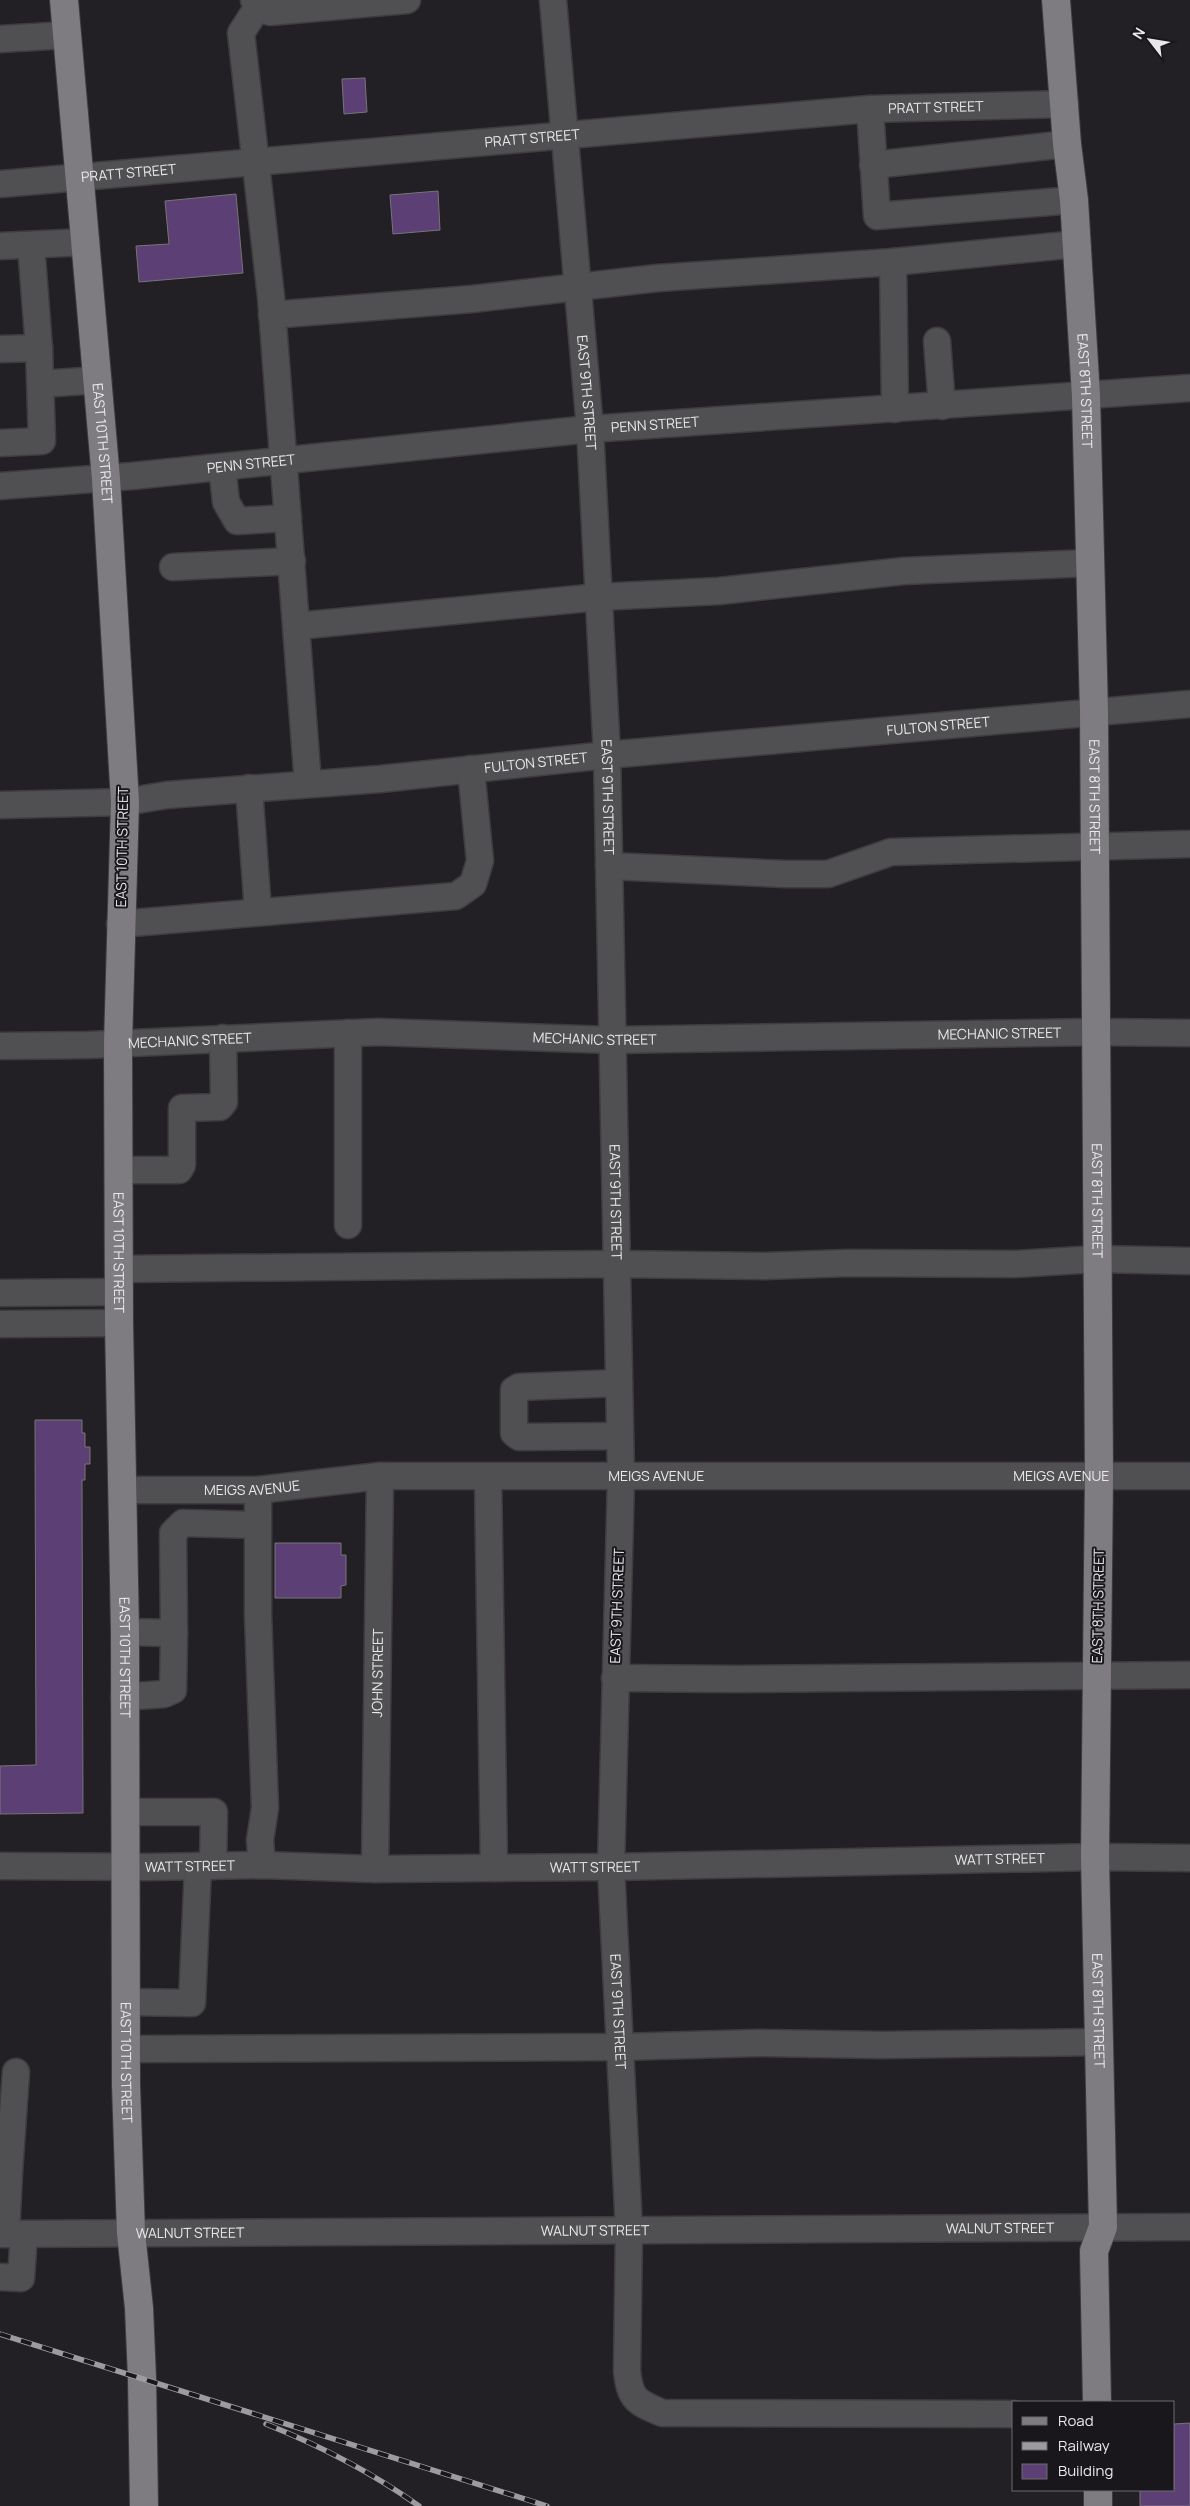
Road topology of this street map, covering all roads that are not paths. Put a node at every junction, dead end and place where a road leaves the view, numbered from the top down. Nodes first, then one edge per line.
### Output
1 (64, 0) edge
2 (407, 0) edge
3 (552, 0) edge
4 (1056, 0) edge
5 (255, 4) edge
6 (67, 35) junction
7 (0, 39) edge
8 (1065, 104) junction
9 (870, 109) junction
10 (564, 135) junction
11 (1067, 144) junction
12 (254, 163) junction
13 (873, 165) junction
14 (81, 178) junction
15 (0, 184) edge
16 (1074, 200) junction
17 (86, 242) junction
18 (1077, 244) junction
19 (31, 245) junction
20 (0, 246) edge
21 (893, 262) junction
22 (578, 287) junction
23 (272, 314) junction
24 (0, 332) edge
25 (937, 341) dead end
26 (34, 348) junction
27 (0, 349) edge
28 (98, 380) junction
29 (41, 384) junction
30 (1190, 388) edge
31 (1086, 396) junction
32 (942, 406) junction
33 (896, 409) junction
34 (590, 429) junction
35 (0, 443) edge
36 (284, 460) junction
37 (222, 467) junction
38 (106, 479) junction
39 (0, 486) edge
40 (288, 518) junction
41 (292, 561) junction
42 (1090, 563) junction
43 (173, 567) dead end
44 (599, 597) junction
45 (297, 626) junction
46 (1190, 704) edge
47 (1094, 712) junction
48 (607, 756) junction
49 (471, 769) junction
50 (308, 784) junction
51 (250, 788) junction
52 (125, 802) junction
53 (0, 805) edge
54 (1190, 844) edge
55 (1094, 846) junction
56 (609, 866) junction
57 (258, 911) junction
58 (120, 924) junction
59 (1094, 1032) junction
60 (348, 1033) junction
61 (1190, 1033) edge
62 (223, 1038) junction
63 (611, 1040) junction
64 (118, 1044) junction
65 (0, 1046) edge
66 (120, 1170) junction
67 (348, 1224) dead end
68 (1096, 1259) junction
69 (1190, 1261) edge
70 (616, 1264) junction
71 (119, 1280) junction
72 (0, 1293) edge
73 (119, 1323) junction
74 (0, 1324) edge
75 (619, 1383) junction
76 (620, 1436) junction
77 (1099, 1475) junction
78 (380, 1476) junction
79 (1190, 1476) edge
80 (488, 1477) junction
81 (621, 1478) junction
82 (124, 1490) junction
83 (258, 1490) junction
84 (257, 1525) junction
85 (125, 1632) junction
86 (174, 1633) junction
87 (1190, 1675) edge
88 (1097, 1676) junction
89 (616, 1678) junction
90 (124, 1697) junction
91 (125, 1812) junction
92 (1095, 1857) junction
93 (1190, 1858) edge
94 (262, 1865) junction
95 (0, 1866) edge
96 (206, 1866) junction
97 (125, 1867) junction
98 (494, 1868) junction
99 (611, 1868) junction
100 (375, 1869) junction
101 (126, 2002) junction
102 (1099, 2042) junction
103 (620, 2047) junction
104 (126, 2049) junction
105 (16, 2072) dead end
106 (4, 2172) edge
107 (1104, 2227) junction
108 (1190, 2227) edge
109 (629, 2230) junction
110 (131, 2233) junction
111 (10, 2234) edge
112 (0, 2277) edge
113 (1097, 2401) edge
114 (1012, 2414) edge
115 (1098, 2491) edge
116 (144, 2506) edge
117 (1098, 2506) edge

1 - 6 main road, EAST 10TH STREET
2 - 5 street
3 - 10 street, EAST 9TH STREET
4 - 8 main road, EAST 8TH STREET
5 - 12 street
6 - 7 street
6 - 14 main road, EAST 10TH STREET
8 - 9 street, PRATT STREET
8 - 11 main road, EAST 8TH STREET
9 - 10 street, PRATT STREET
9 - 13 street
10 - 12 street, PRATT STREET
10 - 22 street, EAST 9TH STREET
11 - 13 street
11 - 16 main road, EAST 8TH STREET
12 - 14 street, PRATT STREET
12 - 23 street
13 - 16 street
14 - 15 street, PRATT STREET
14 - 17 main road, EAST 10TH STREET
16 - 18 main road, EAST 8TH STREET
17 - 19 street
17 - 28 main road, EAST 10TH STREET
18 - 21 street
18 - 31 main road, EAST 8TH STREET
19 - 20 street
19 - 26 street
21 - 22 street
21 - 33 street
22 - 23 street
22 - 34 street, EAST 9TH STREET
23 - 36 street
24 - 26 street
25 - 32 street
26 - 27 street
26 - 29 street
28 - 29 street
28 - 38 main road, EAST 10TH STREET
29 - 35 street
30 - 31 street, PENN STREET
31 - 32 street, PENN STREET
31 - 42 main road, EAST 8TH STREET
32 - 33 street, PENN STREET
33 - 34 street, PENN STREET
34 - 36 street, PENN STREET
34 - 44 street, EAST 9TH STREET
36 - 37 street, PENN STREET
36 - 40 street
37 - 38 street, PENN STREET
37 - 40 street
38 - 39 street, PENN STREET
38 - 52 main road, EAST 10TH STREET
40 - 41 street
41 - 43 street
41 - 45 street
42 - 44 street
42 - 47 main road, EAST 8TH STREET
44 - 45 street
44 - 48 street, EAST 9TH STREET
45 - 50 street
46 - 47 street, FULTON STREET
47 - 48 street, FULTON STREET
47 - 55 main road, EAST 8TH STREET
48 - 49 street, FULTON STREET
48 - 56 street, EAST 9TH STREET
49 - 50 street, FULTON STREET
49 - 57 street
50 - 51 street, FULTON STREET
51 - 52 street, FULTON STREET
51 - 57 street
52 - 53 street, FULTON STREET
52 - 58 main road, EAST 10TH STREET
54 - 55 street
55 - 56 street
55 - 59 main road, EAST 8TH STREET
56 - 63 street, EAST 9TH STREET
57 - 58 street
58 - 64 main road, EAST 10TH STREET
59 - 61 street, MECHANIC STREET
59 - 63 street, MECHANIC STREET
59 - 68 main road, EAST 8TH STREET
60 - 62 street, MECHANIC STREET
60 - 63 street, MECHANIC STREET
60 - 67 street
62 - 64 street, MECHANIC STREET
62 - 66 street
63 - 70 street, EAST 9TH STREET
64 - 65 street, MECHANIC STREET
64 - 66 main road, EAST 10TH STREET
66 - 71 main road, EAST 10TH STREET
68 - 69 street
68 - 70 street
68 - 77 main road, EAST 8TH STREET
70 - 71 street
70 - 75 street, EAST 9TH STREET
71 - 72 street
71 - 73 main road, EAST 10TH STREET
73 - 74 street
73 - 82 main road, EAST 10TH STREET
75 - 76 street, EAST 9TH STREET
75 - 76 street
76 - 81 street, EAST 9TH STREET
77 - 79 street, MEIGS AVENUE
77 - 81 street, MEIGS AVENUE
77 - 88 main road, EAST 8TH STREET
78 - 80 street, MEIGS AVENUE
78 - 83 street, MEIGS AVENUE
78 - 100 street, JOHN STREET
80 - 81 street, MEIGS AVENUE
80 - 98 street
81 - 89 street, EAST 9TH STREET
82 - 83 street, MEIGS AVENUE
82 - 85 main road, EAST 10TH STREET
83 - 84 street
84 - 86 street
84 - 94 street
85 - 86 street
85 - 90 main road, EAST 10TH STREET
86 - 90 street
87 - 88 street
88 - 89 street
88 - 92 main road, EAST 8TH STREET
89 - 99 street, EAST 9TH STREET
90 - 91 main road, EAST 10TH STREET
91 - 96 street
91 - 97 main road, EAST 10TH STREET
92 - 93 street, WATT STREET
92 - 99 street, WATT STREET
92 - 102 main road, EAST 8TH STREET
94 - 96 street, WATT STREET
94 - 100 street, WATT STREET
95 - 97 street, WATT STREET
96 - 97 street, WATT STREET
96 - 101 street
97 - 101 main road, EAST 10TH STREET
98 - 99 street, WATT STREET
98 - 100 street, WATT STREET
99 - 103 street, EAST 9TH STREET
101 - 104 main road, EAST 10TH STREET
102 - 103 street
102 - 107 main road, EAST 8TH STREET
103 - 104 street
103 - 109 street, EAST 9TH STREET
104 - 110 main road, EAST 10TH STREET
105 - 106 street
106 - 111 street
107 - 108 street, WALNUT STREET
107 - 109 street, WALNUT STREET
107 - 113 main road, EAST 8TH STREET
109 - 110 street, WALNUT STREET
109 - 114 street, EAST 9TH STREET
110 - 111 street, WALNUT STREET
110 - 116 main road, EAST 10TH STREET
111 - 112 street
115 - 117 main road

